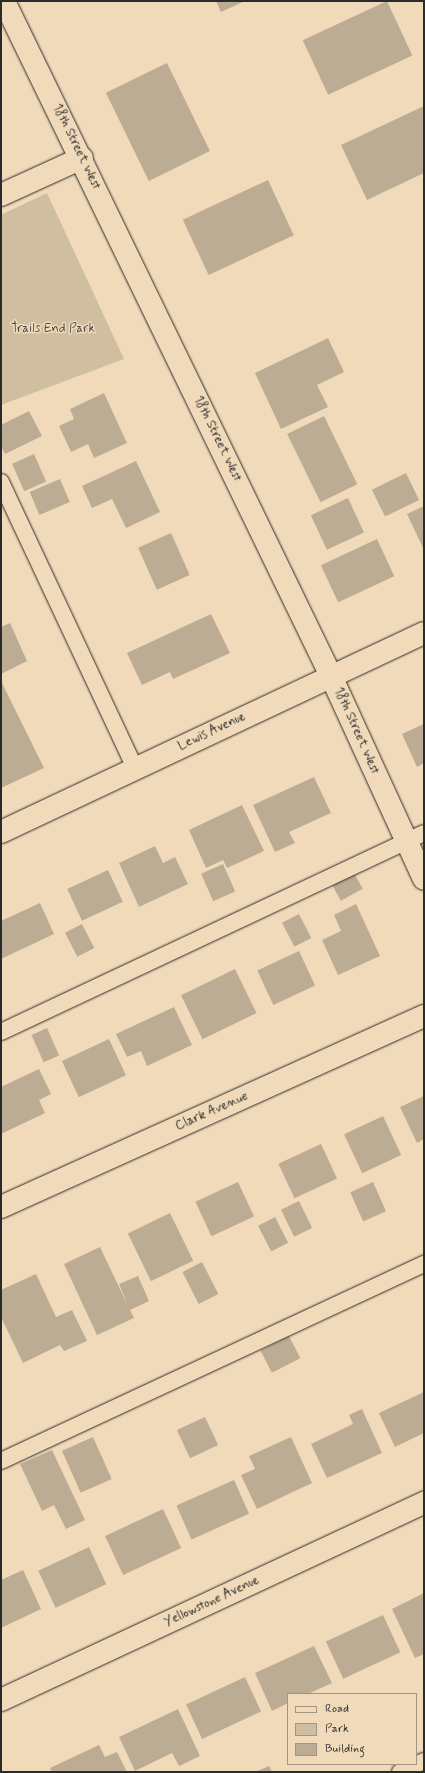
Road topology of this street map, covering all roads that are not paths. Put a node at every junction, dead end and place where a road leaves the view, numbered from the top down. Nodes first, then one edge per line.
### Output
1 (4, 1) edge
2 (82, 158) junction
3 (1, 195) edge
4 (1, 482) edge
5 (424, 633) edge
6 (331, 676) junction
7 (135, 768) junction
8 (1, 832) edge
9 (415, 837) edge
10 (424, 879) edge
11 (424, 1016) edge
12 (1, 1032) edge
13 (1, 1207) edge
14 (424, 1264) edge
15 (1, 1461) edge
16 (424, 1503) edge
17 (1, 1700) edge
18 (415, 1765) edge
19 (400, 1772) edge

1 - 2 street, 18th Street West
2 - 3 street
2 - 6 street, 18th Street West
4 - 7 lane
5 - 6 street, Lewis Avenue
6 - 7 street, Lewis Avenue
6 - 9 street, 18th Street West
7 - 8 street, Lewis Avenue
9 - 10 street, 18th Street West
9 - 12 lane
11 - 13 street, Clark Avenue
14 - 15 lane
16 - 17 street, Yellowstone Avenue
18 - 19 lane

